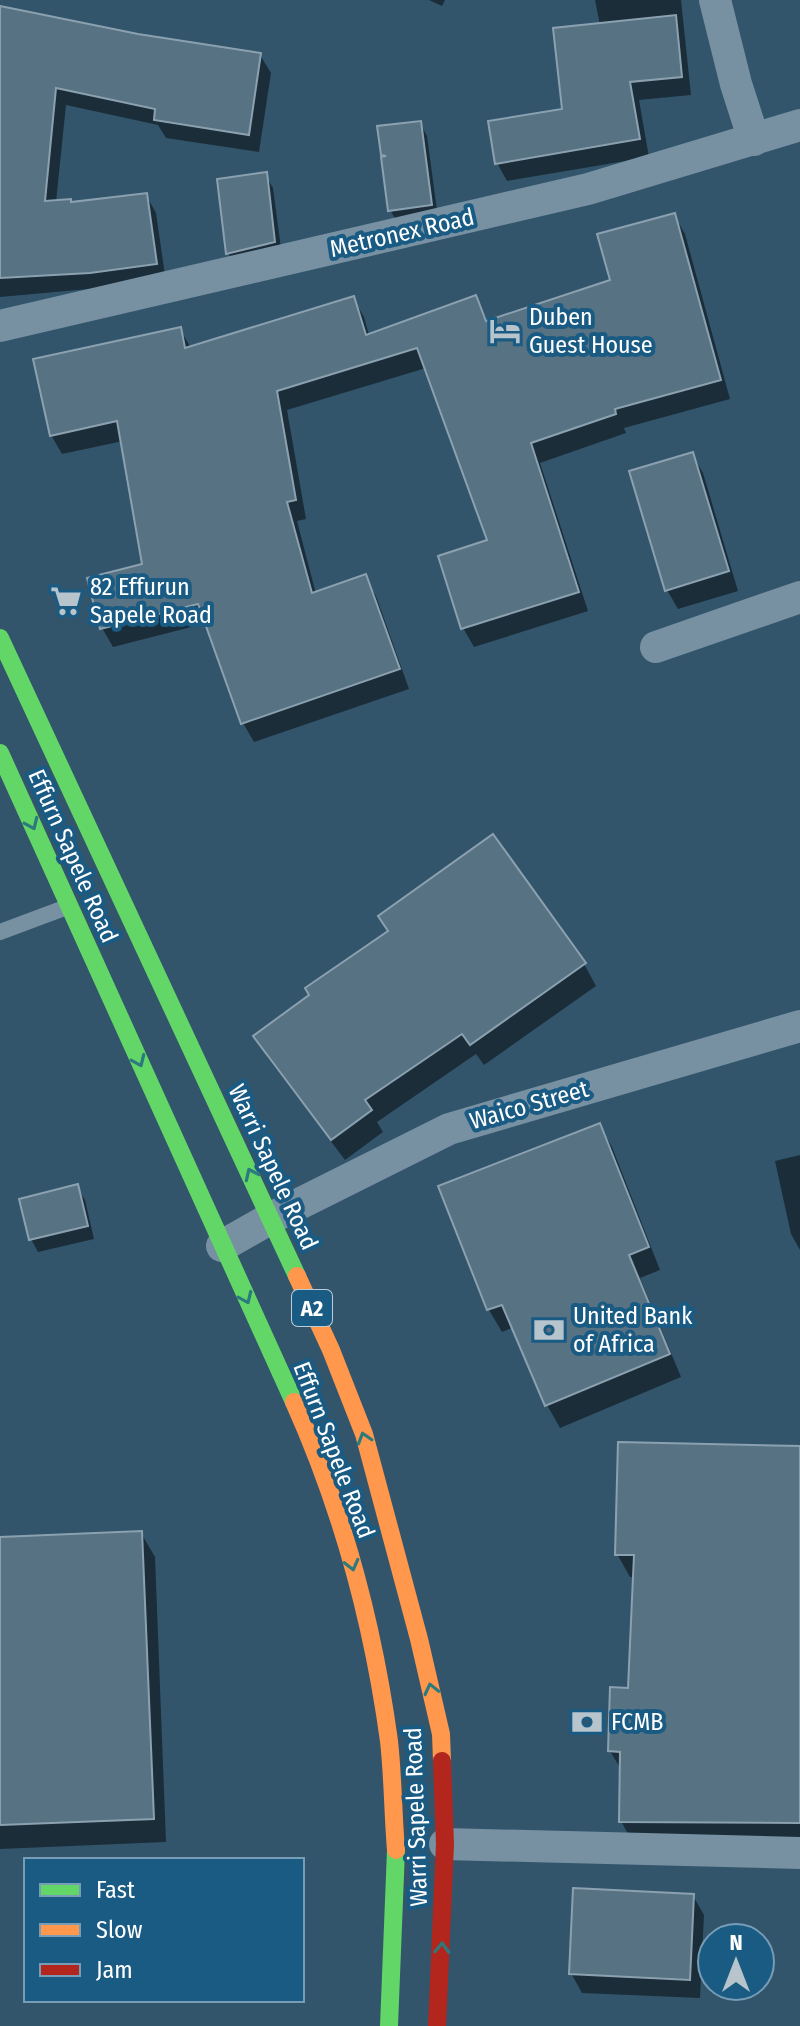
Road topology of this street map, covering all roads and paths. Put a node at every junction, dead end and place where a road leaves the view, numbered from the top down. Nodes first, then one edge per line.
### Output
1 (715, 0) edge
2 (800, 125) edge
3 (754, 140) junction
4 (0, 326) edge
5 (800, 597) edge
6 (0, 638) edge
7 (656, 647) dead end
8 (0, 753) edge
9 (69, 906) junction
10 (0, 932) edge
11 (800, 1026) edge
12 (271, 1218) junction
13 (222, 1246) junction
14 (445, 1844) junction
15 (800, 1853) edge
16 (403, 2002) junction
17 (438, 2018) edge
18 (389, 2026) edge

1 - 3 street
2 - 3 street, Metronex Road
3 - 4 street, Metronex Road
5 - 7 street
12 -> 6 highway, Warri Sapele Road / A2
8 -> 9 highway, Effurn Sapele Road / A2
9 - 10 lane
9 -> 13 highway, Effurn Sapele Road / A2
11 - 12 street, Waico Street
12 - 13 street, Waico Street
14 -> 12 highway, Warri Sapele Road / A2
13 -> 16 highway, Effurn Sapele Road / A2
14 - 15 street
17 -> 14 highway, Warri Sapele Road / A2
16 - 17 highway
16 - 18 highway, Effurn Sapele Road / A2

